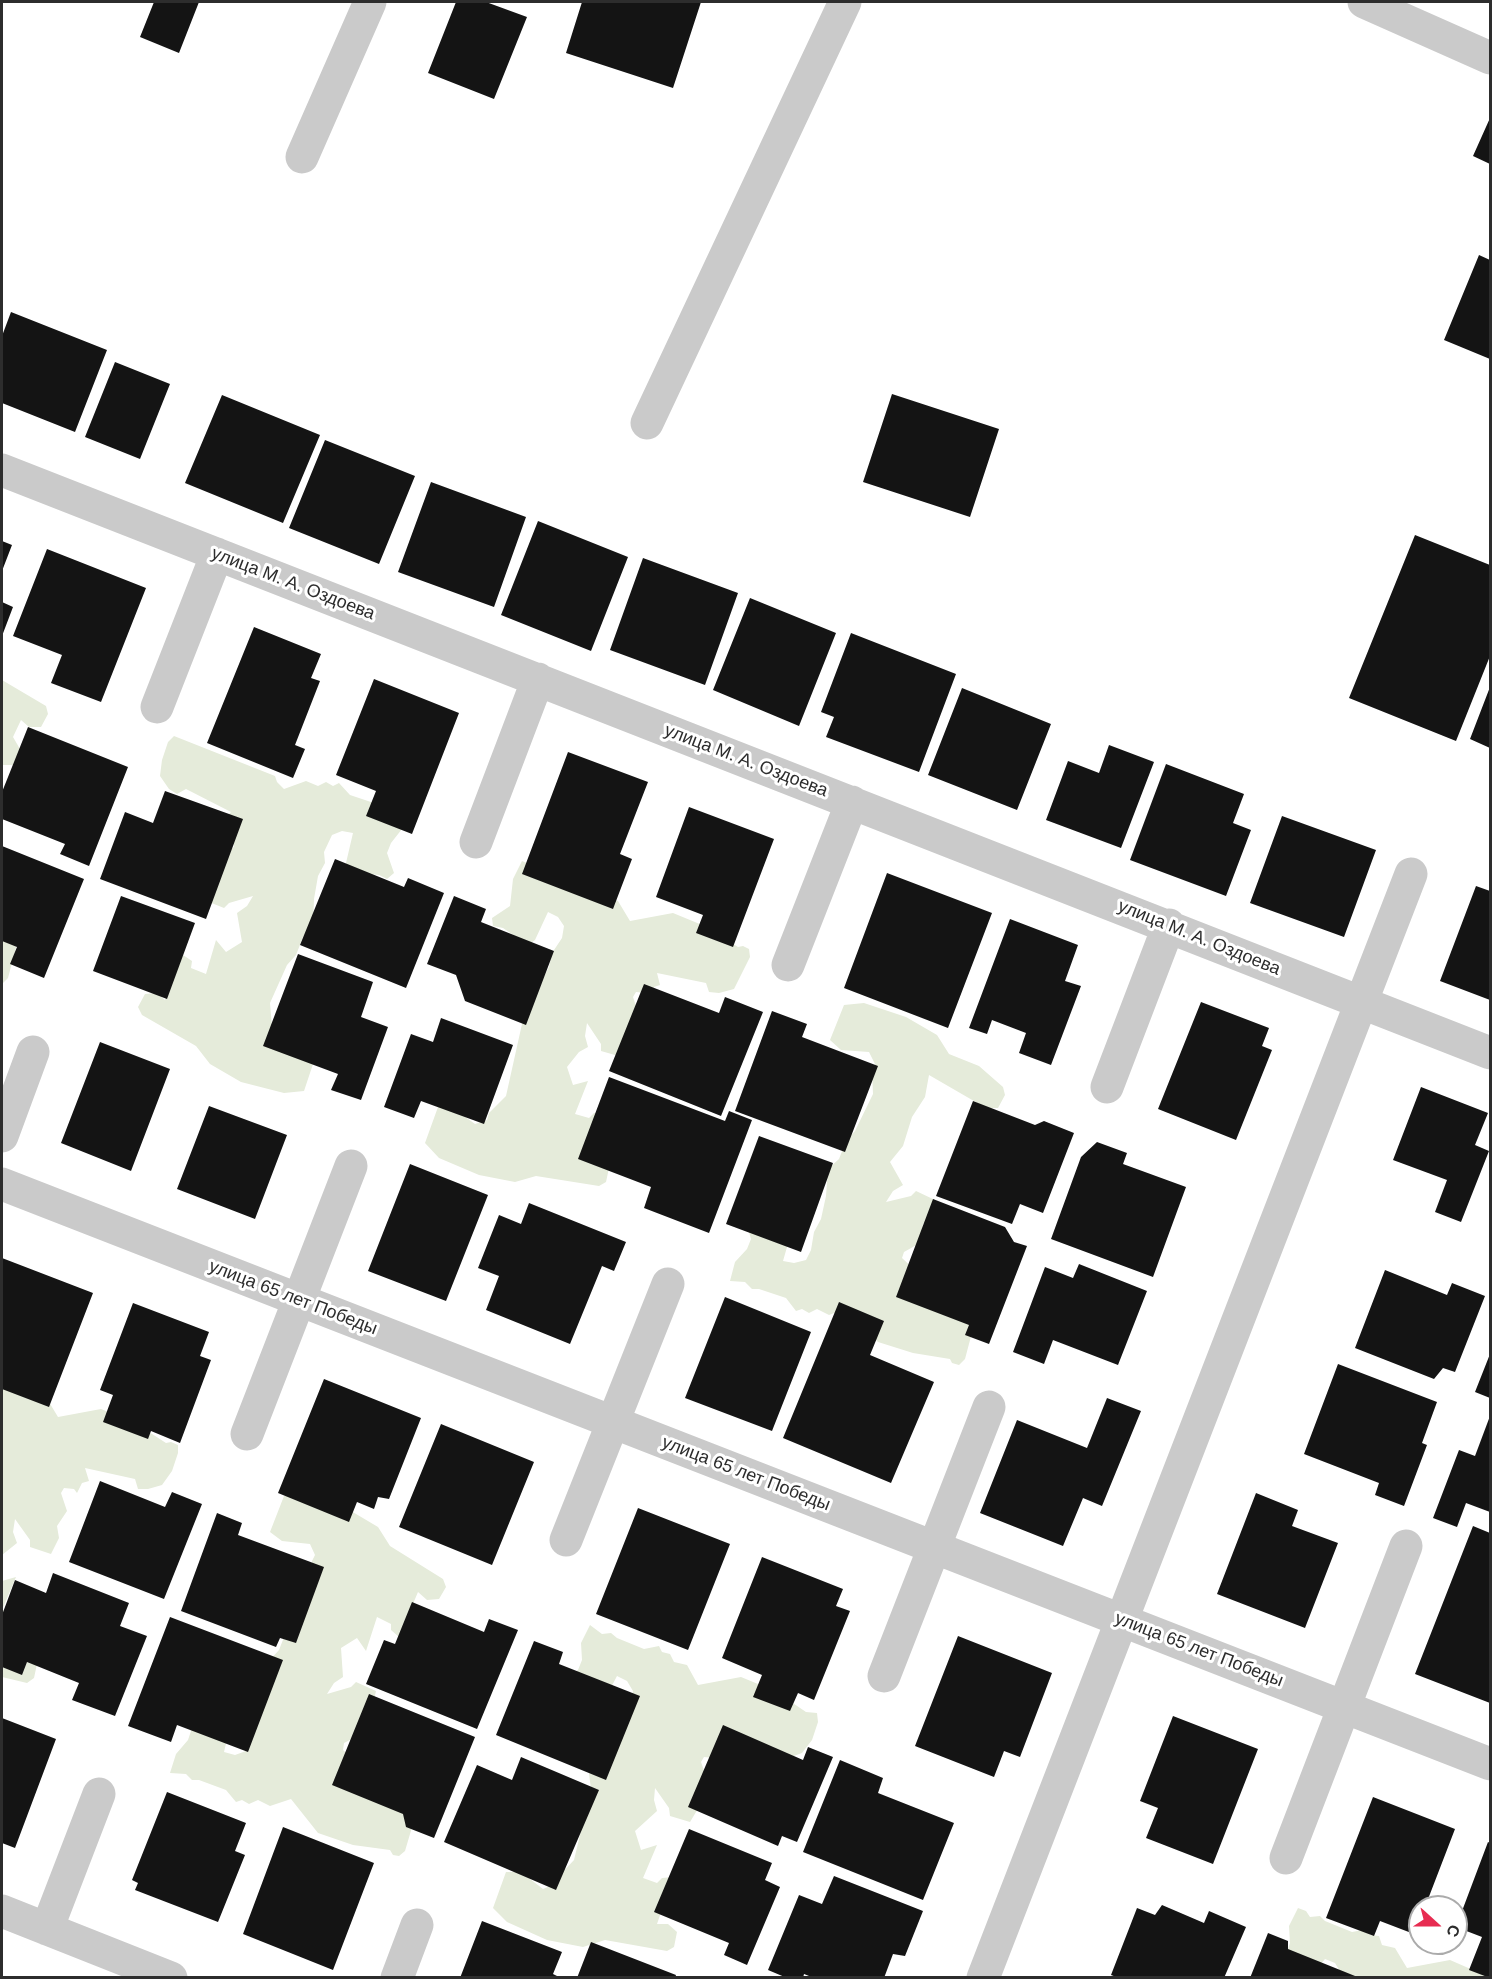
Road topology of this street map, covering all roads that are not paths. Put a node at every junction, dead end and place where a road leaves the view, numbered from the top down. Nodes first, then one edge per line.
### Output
1 (370, 2) edge
2 (845, 2) edge
3 (1364, 2) edge
4 (1491, 58) edge
5 (302, 157) dead end
6 (647, 423) dead end
7 (2, 470) edge
8 (217, 554) junction
9 (538, 679) junction
10 (157, 707) dead end
11 (852, 802) junction
12 (476, 842) dead end
13 (1411, 874) dead end
14 (1169, 926) junction
15 (788, 965) dead end
16 (1361, 1004) junction
17 (33, 1052) dead end
18 (1491, 1053) edge
19 (1107, 1087) dead end
20 (2, 1136) edge
21 (351, 1166) dead end
22 (2, 1184) edge
23 (668, 1284) dead end
24 (299, 1300) junction
25 (989, 1407) dead end
26 (613, 1422) junction
27 (247, 1434) dead end
28 (566, 1540) dead end
29 (1406, 1546) dead end
30 (933, 1547) junction
31 (1122, 1620) junction
32 (884, 1676) dead end
33 (1344, 1707) junction
34 (1491, 1764) edge
35 (99, 1794) dead end
36 (1286, 1858) dead end
37 (2, 1911) edge
38 (417, 1925) dead end
39 (47, 1929) junction
40 (171, 1977) edge
41 (397, 1977) edge
42 (983, 1977) edge

1 - 5 street
2 - 6 street
3 - 4 street
7 - 8 street, улица М. А. Оздоева
8 - 9 street, улица М. А. Оздоева
8 - 10 street
9 - 11 street, улица М. А. Оздоева
9 - 12 street
11 - 14 street, улица М. А. Оздоева
11 - 15 street
13 - 16 street
14 - 16 street, улица М. А. Оздоева
14 - 19 street
16 - 18 street, улица М. А. Оздоева
16 - 31 street
17 - 20 street
21 - 24 street
22 - 24 street, улица 65 лет Победы
23 - 26 street
24 - 26 street, улица 65 лет Победы
24 - 27 street
25 - 30 street
26 - 28 street
26 - 30 street, улица 65 лет Победы
29 - 33 street
30 - 31 street, улица 65 лет Победы
30 - 32 street
31 - 33 street, улица 65 лет Победы
31 - 42 street
33 - 34 street, улица 65 лет Победы
33 - 36 street
35 - 39 street
37 - 39 street
38 - 41 street
39 - 40 street

